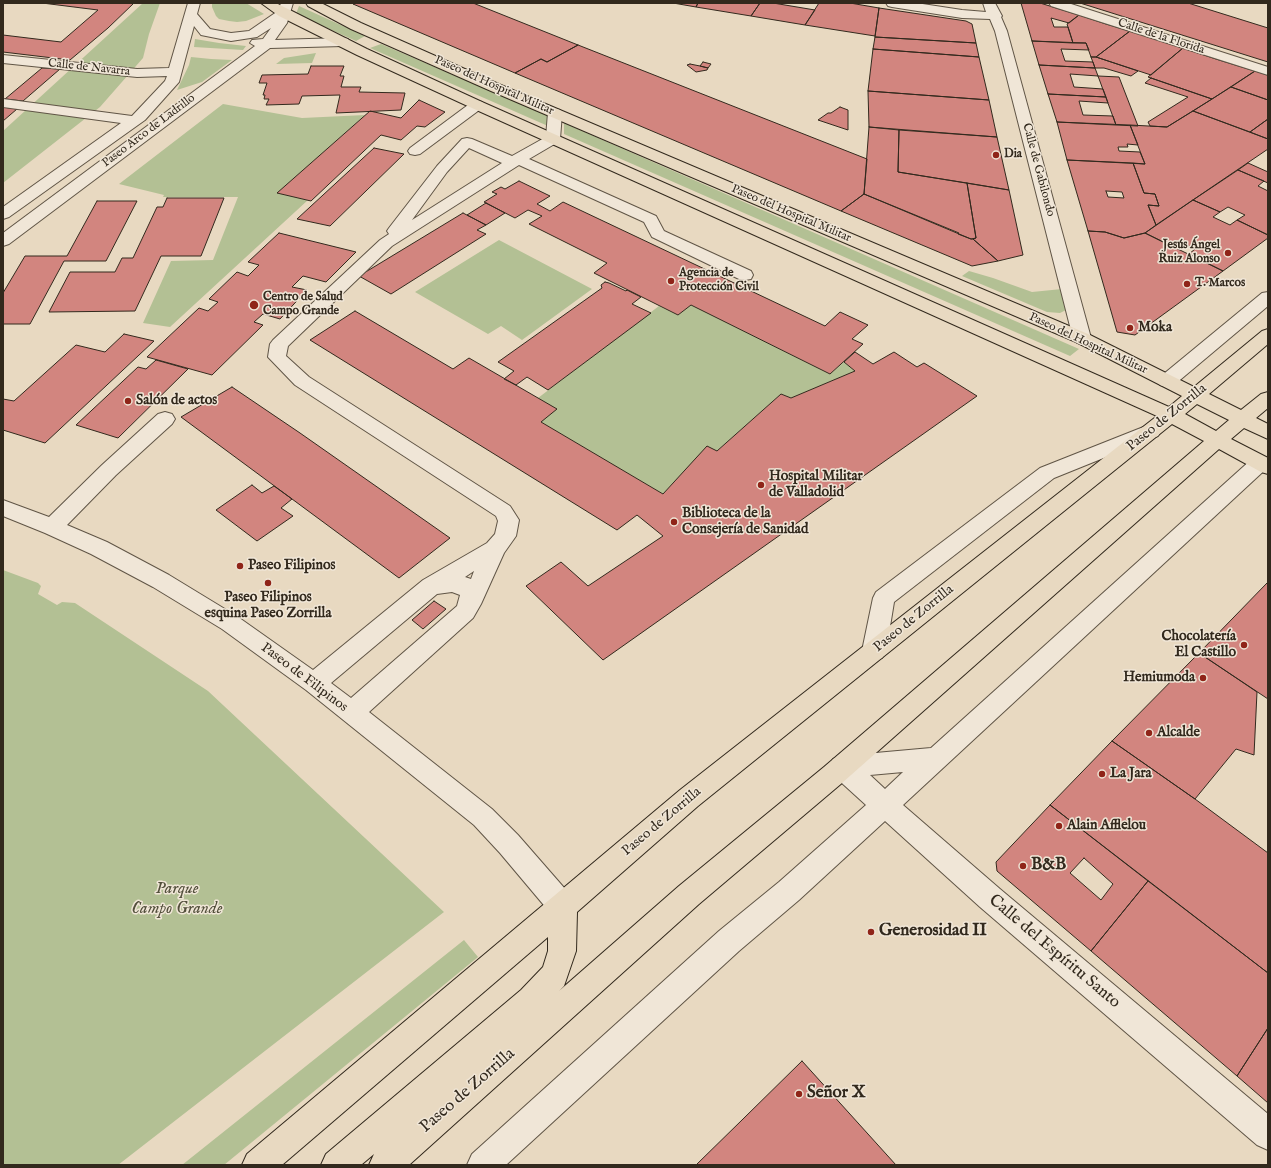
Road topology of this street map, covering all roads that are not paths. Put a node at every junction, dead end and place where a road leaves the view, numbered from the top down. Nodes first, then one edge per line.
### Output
1 (267, 3) edge
2 (312, 3) edge
3 (892, 3) edge
4 (1055, 3) edge
5 (285, 8) edge
6 (192, 9) edge
7 (992, 9) edge
8 (241, 37) junction
9 (343, 42) junction
10 (266, 44) junction
11 (3, 59) edge
12 (1268, 71) edge
13 (175, 72) junction
14 (3, 103) edge
15 (477, 105) junction
16 (555, 113) junction
17 (135, 121) junction
18 (553, 139) junction
19 (415, 151) dead end
20 (516, 160) junction
21 (6, 210) edge
22 (3, 241) edge
23 (386, 243) junction
24 (745, 275) dead end
25 (1268, 297) edge
26 (1268, 335) edge
27 (1082, 338) junction
28 (1167, 381) junction
29 (1196, 395) junction
30 (1268, 398) edge
31 (1171, 415) junction
32 (165, 419) dead end
33 (1243, 420) junction
34 (1151, 431) junction
35 (1268, 432) edge
36 (1216, 441) junction
37 (1264, 465) edge
38 (3, 508) edge
39 (52, 526) junction
40 (495, 549) junction
41 (431, 586) junction
42 (470, 604) junction
43 (874, 651) junction
44 (314, 683) junction
45 (351, 713) junction
46 (937, 758) junction
47 (842, 767) junction
48 (884, 805) junction
49 (563, 907) junction
50 (1268, 1134) edge
51 (258, 1165) edge
52 (337, 1165) edge
53 (385, 1165) edge
54 (483, 1165) edge

1 - 5 main road
2 - 16 main road, Paseo del Hospital Militar
3 - 7 street
4 - 12 street, Calle de la Florida
5 - 8 street, Paseo Arco de Ladrillo
5 - 9 main road, Paseo del Hospital Militar
5 - 10 street, Paseo Arco de Ladrillo
6 - 8 street, Paseo Arco de Ladrillo
6 - 13 street, Paseo Arco de Ladrillo
7 - 27 street, Calle de Gabilondo
8 - 10 street, Paseo del Hospital Militar
9 - 10 street, Paseo del Hospital Militar
9 - 15 main road, Paseo del Hospital Militar
10 - 22 street, Paseo Arco de Ladrillo
11 - 13 street, Calle de Navarra
13 - 17 street, Paseo Arco de Ladrillo
14 - 17 street
15 - 18 main road, Paseo del Hospital Militar
15 - 19 street
16 - 18 street
16 - 27 main road, Paseo del Hospital Militar
17 - 21 street, Paseo Arco de Ladrillo
18 - 20 street
18 - 31 main road, Paseo del Hospital Militar
20 - 23 street
20 - 23 street
20 - 24 street
23 - 40 street
25 - 28 street
26 - 29 main road, Paseo de Zorrilla
27 - 28 main road, Paseo del Hospital Militar
28 - 29 main road, Paseo del Hospital Militar
29 - 31 main road, Paseo de Zorrilla
29 - 33 main road, Paseo del Hospital Militar
30 - 33 main road, Paseo de Zorrilla
31 - 34 main road, Paseo de Zorrilla
31 - 36 main road, Paseo del Hospital Militar
32 - 39 street
33 - 35 main road, Paseo del Hospital Militar
33 - 36 main road, Paseo de Zorrilla
34 - 43 main road, Paseo de Zorrilla
34 - 43 street
36 - 37 main road, Paseo del Hospital Militar
36 - 47 main road, Paseo de Zorrilla
37 - 46 street
38 - 39 street, Paseo de Filipinos
39 - 44 street, Paseo de Filipinos
40 - 41 street
40 - 42 street
41 - 42 street
41 - 44 street
42 - 45 street
43 - 49 main road, Paseo de Zorrilla
44 - 45 street, Paseo de Filipinos
45 - 49 street, Paseo de Filipinos
46 - 47 street
46 - 48 street
47 - 48 street, Calle del Espíritu Santo
47 - 53 main road, Paseo de Zorrilla
48 - 50 street, Calle del Espíritu Santo
48 - 54 street
49 - 51 main road, Paseo de Zorrilla
49 - 52 main road, Paseo de Zorrilla

